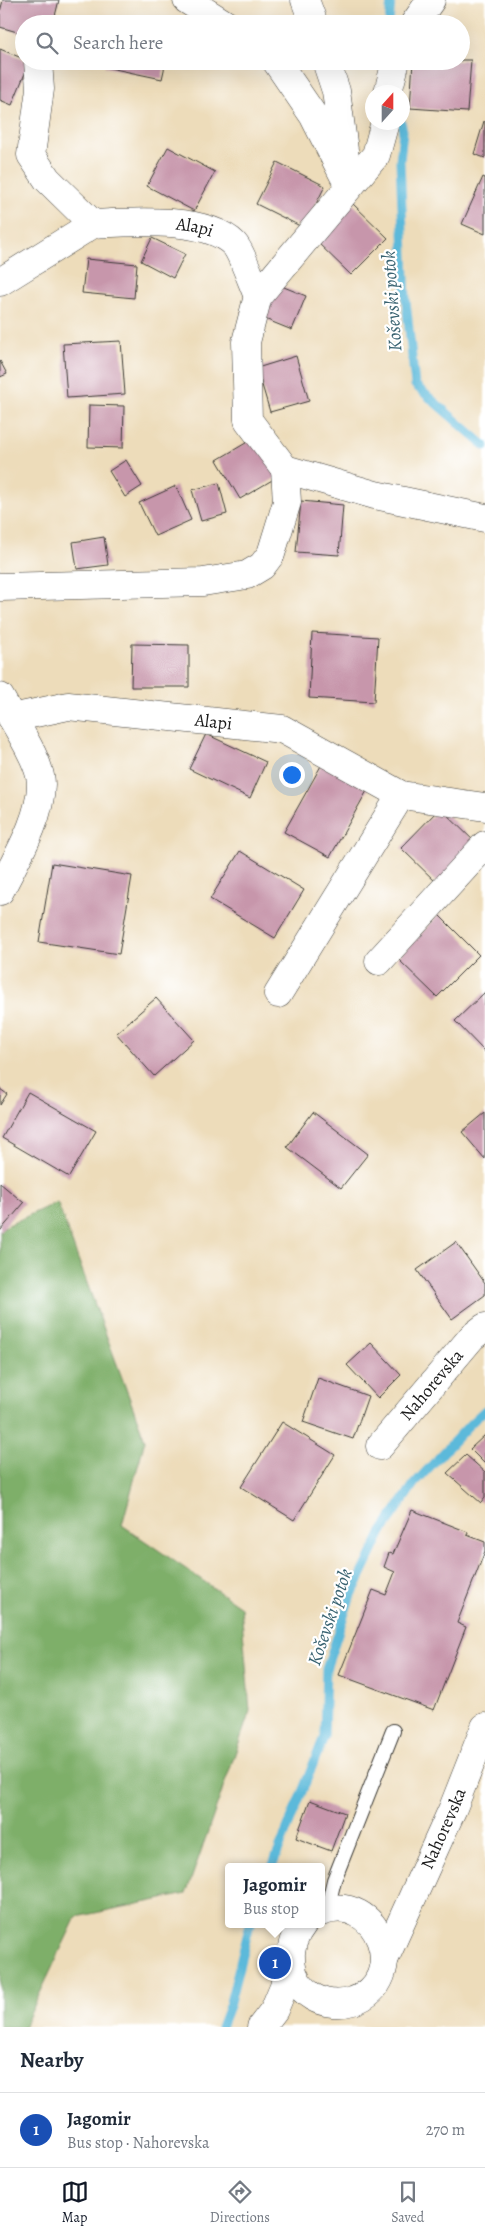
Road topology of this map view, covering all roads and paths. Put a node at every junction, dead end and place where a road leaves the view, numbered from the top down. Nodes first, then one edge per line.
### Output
1 (187, 0) edge
2 (304, 0) edge
3 (431, 0) edge
4 (210, 15) edge
5 (310, 15) edge
6 (420, 15) edge
7 (39, 70) edge
8 (282, 70) edge
9 (329, 70) edge
10 (394, 70) edge
11 (390, 85) edge
12 (383, 130) edge
13 (349, 186) junction
14 (93, 224) junction
15 (0, 282) edge
16 (258, 296) junction
17 (285, 469) junction
18 (485, 518) edge
19 (0, 587) edge
20 (6, 707) edge
21 (401, 795) junction
22 (485, 807) edge
23 (485, 846) edge
24 (0, 891) edge
25 (379, 961) dead end
26 (278, 994) dead end
27 (485, 1327) edge
28 (380, 1446) dead end
29 (485, 1727) edge
30 (393, 1731) dead end
31 (412, 1900) junction
32 (325, 1908) edge
33 (325, 1911) edge
34 (363, 1916) junction
35 (301, 1928) edge
36 (290, 1955) junction
37 (385, 1958) junction
38 (323, 2002) junction
39 (268, 2018) edge

1 - 4 street
2 - 5 street
3 - 6 street
7 - 14 street
8 - 13 street
9 - 13 street
10 - 11 street
12 - 13 street
13 - 16 street
14 - 15 street, Alapi
14 - 16 street, Alapi
16 - 17 street
17 - 18 street
17 - 19 street
20 - 21 street, Alapi
20 - 24 street, Alapi
21 - 22 street, Alapi
21 - 26 street
23 - 25 street
27 - 28 street, Nahorevska
29 - 31 street, Nahorevska
30 - 32 lane
31 - 34 street
31 - 37 street, Nahorevska
33 - 34 street
34 - 37 street
35 - 36 street
36 - 38 street
36 - 39 street
37 - 38 street, Nahorevska
38 - 39 street, Nahorevska

